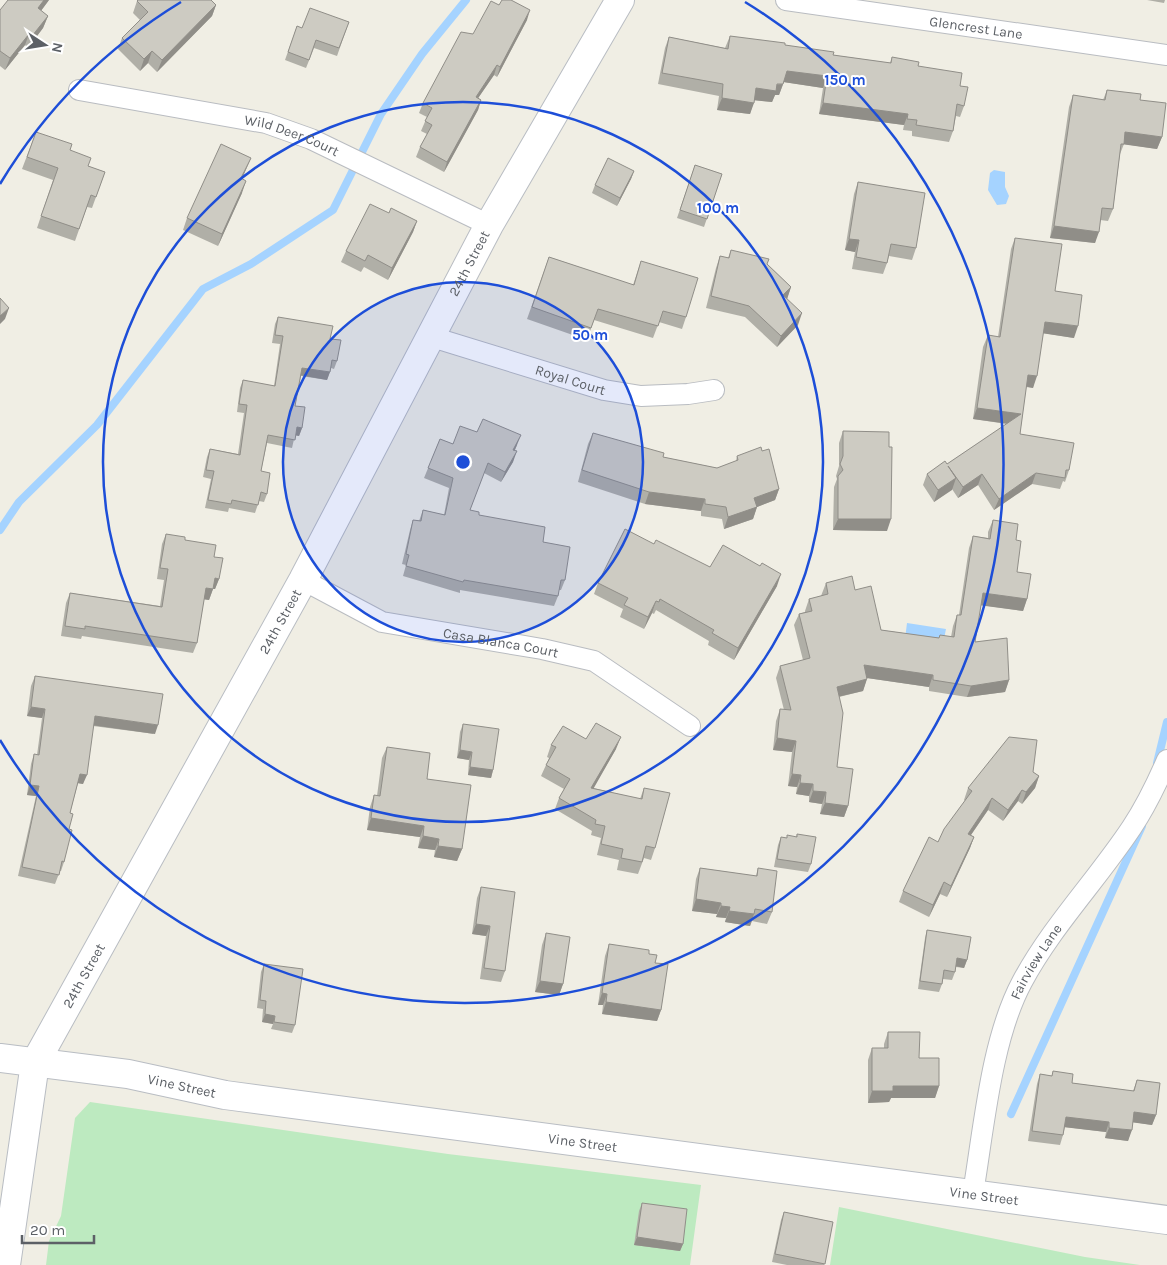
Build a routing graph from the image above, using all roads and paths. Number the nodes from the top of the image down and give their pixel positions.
1 (620, 0) edge
2 (786, 0) edge
3 (1167, 55) edge
4 (79, 90) dead end
5 (489, 225) junction
6 (432, 337) junction
7 (714, 390) dead end
8 (303, 580) junction
9 (690, 726) dead end
10 (1167, 760) edge
11 (0, 1058) edge
12 (35, 1063) junction
13 (972, 1193) junction
14 (1167, 1220) edge
15 (6, 1265) edge

1 - 5 main road, 24th Street
2 - 3 street, Glencrest Lane
4 - 5 street, Wild Deer Court
5 - 6 main road, 24th Street
6 - 7 street, Royal Court
6 - 8 main road, 24th Street
8 - 9 street, Casa Blanca Court
8 - 12 main road, 24th Street
10 - 13 street, Fairview Lane
11 - 12 main road, Vine Street
12 - 13 main road, Vine Street
12 - 15 main road, 24th Street
13 - 14 main road, Vine Street

